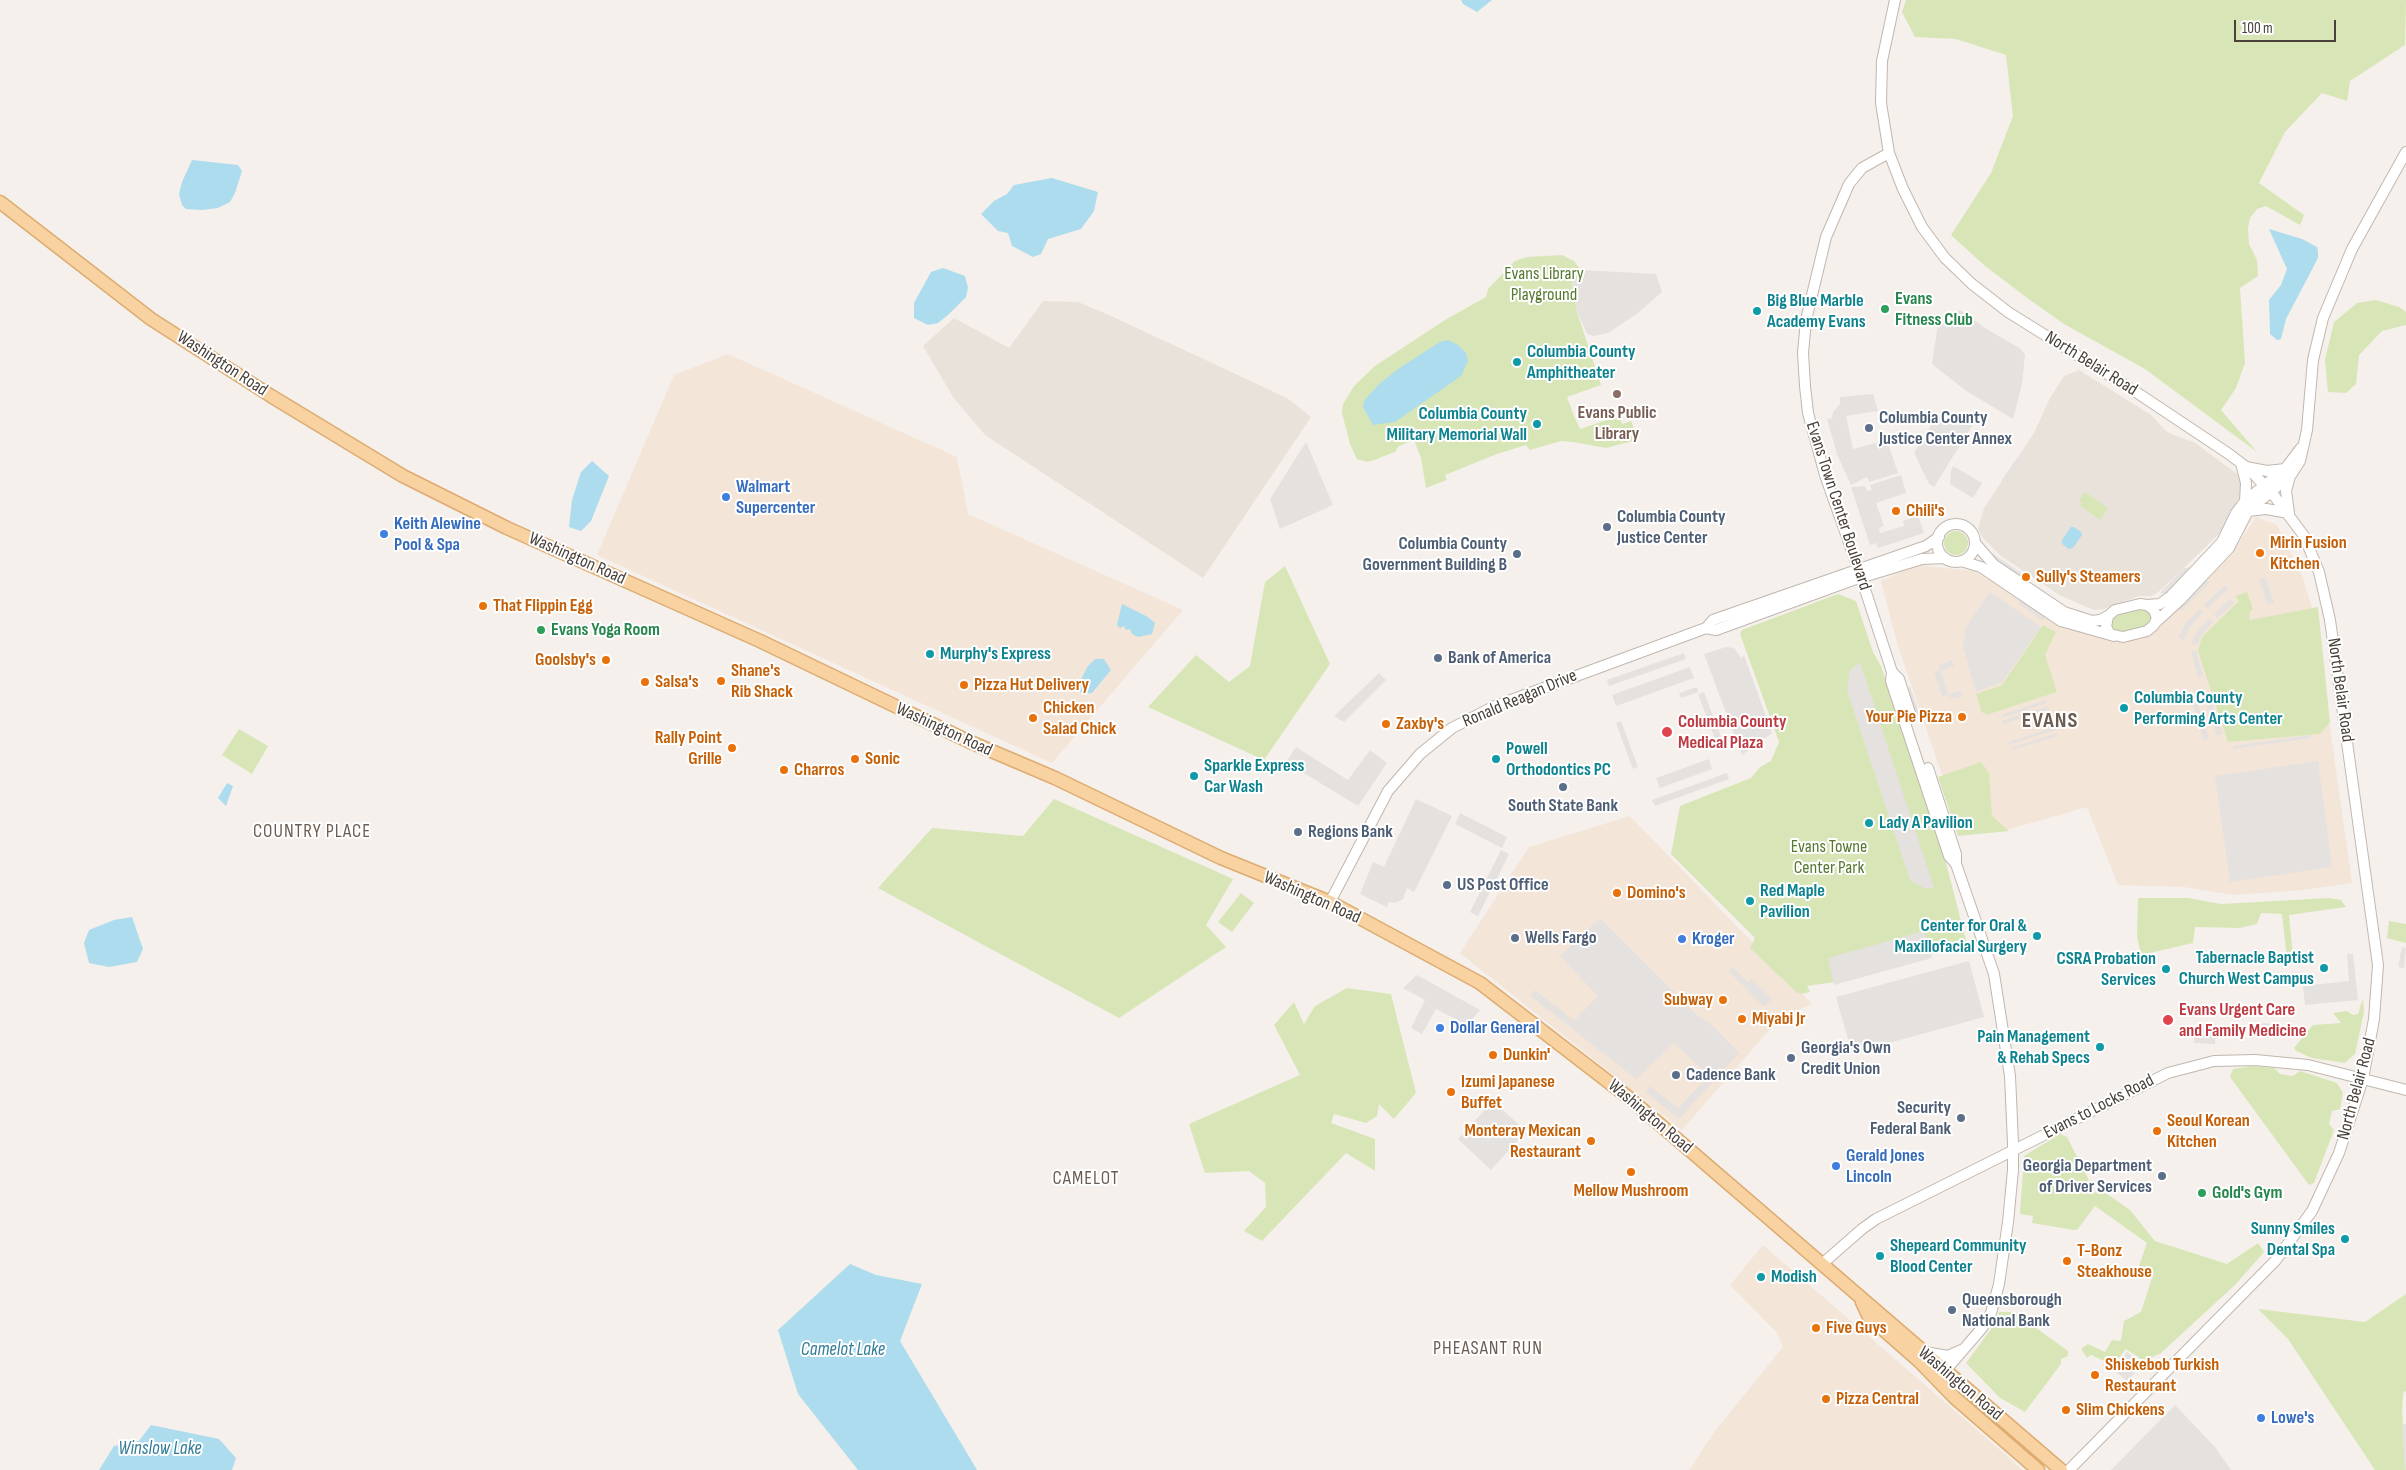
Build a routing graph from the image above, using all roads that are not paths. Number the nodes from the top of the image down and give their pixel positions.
1 (1896, 0) edge
2 (2406, 152) edge
3 (1888, 153) junction
4 (0, 202) edge
5 (2243, 465) junction
6 (2288, 472) junction
7 (2267, 489) junction
8 (2247, 506) junction
9 (2289, 513) junction
10 (1939, 537) junction
11 (1975, 543) junction
12 (1945, 558) junction
13 (2214, 558) junction
14 (1961, 561) junction
15 (1860, 573) junction
16 (2148, 605) junction
17 (2108, 616) junction
18 (2156, 622) junction
19 (2114, 636) junction
20 (1330, 902) junction
21 (2362, 1079) junction
22 (2406, 1090) edge
23 (2013, 1151) junction
24 (1822, 1264) junction
25 (1860, 1297) junction
26 (1966, 1347) junction
27 (1921, 1351) junction
28 (1945, 1371) junction
29 (2038, 1470) edge
30 (2061, 1470) edge
31 (2069, 1470) edge

1 - 3 street, North Belair Road
2 - 6 street
3 - 5 street, North Belair Road
3 - 15 street, Evans Town Center Boulevard
4 - 20 main road, Washington Road
5 - 6 street
5 - 7 street, North Belair Road
5 - 8 street
6 - 7 street, Ronald Reagan Drive
6 - 9 street
7 - 8 street, Ronald Reagan Drive
7 - 9 street, North Belair Road
8 - 9 street
8 - 13 street, Ronald Reagan Drive
9 - 21 street, North Belair Road
10 - 11 street, Ronald Reagan Drive
10 - 12 street
10 - 15 street, Ronald Reagan Drive
11 - 14 street
11 - 17 street, Ronald Reagan Drive
12 - 14 street, Ronald Reagan Drive
12 - 15 street, Ronald Reagan Drive
13 - 16 street, Ronald Reagan Drive
13 - 18 street, Ronald Reagan Drive
14 - 19 street, Ronald Reagan Drive
15 - 20 street, Ronald Reagan Drive
15 - 23 street, Evans Town Center Boulevard
16 - 17 street, Ronald Reagan Drive
16 - 18 street
17 - 19 street
18 - 19 street, Ronald Reagan Drive
20 - 24 main road, Washington Road
21 - 22 street, Evans to Locks Road
21 - 23 street, Evans to Locks Road
21 - 31 street, North Belair Road
23 - 24 street, Evans to Locks Road
23 - 26 street, Evans Town Center Boulevard
24 - 25 main road, Washington Road
25 - 27 main road, Washington Road
25 - 29 main road, Washington Road
26 - 27 street
26 - 28 street, Evans Town Center Boulevard
27 - 28 main road, Washington Road
28 - 30 main road, Washington Road

